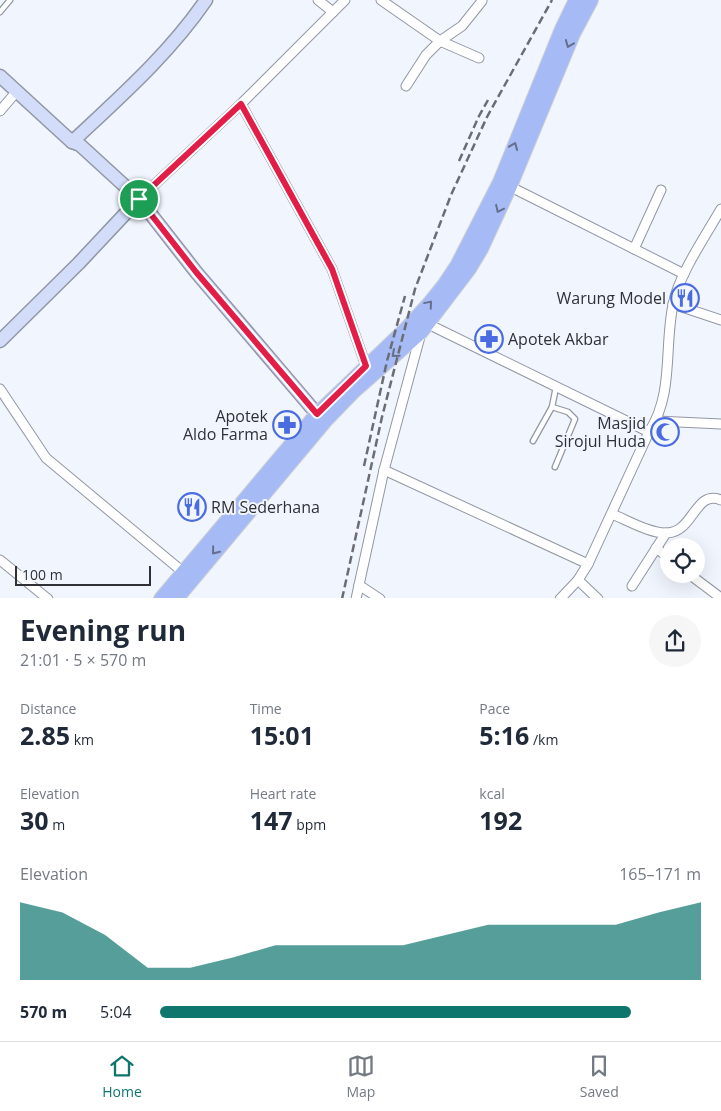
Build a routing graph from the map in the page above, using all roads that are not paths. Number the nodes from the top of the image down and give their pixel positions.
1 (10, 0) edge
2 (206, 0) edge
3 (318, 0) edge
4 (344, 0) edge
5 (381, 0) edge
6 (576, 0) edge
7 (591, 0) edge
8 (482, 1) edge
9 (0, 12) edge
10 (333, 12) junction
11 (440, 41) junction
12 (479, 58) dead end
13 (0, 76) edge
14 (406, 86) dead end
15 (17, 92) junction
16 (241, 104) junction
17 (0, 111) edge
18 (72, 142) junction
19 (505, 184) junction
20 (661, 190) dead end
21 (139, 199) junction
22 (721, 209) edge
23 (634, 249) junction
24 (684, 274) junction
25 (673, 304) junction
26 (721, 320) edge
27 (425, 328) junction
28 (3, 334) edge
29 (366, 366) junction
30 (556, 387) junction
31 (0, 388) edge
32 (552, 407) junction
33 (317, 414) junction
34 (657, 421) junction
35 (721, 424) edge
36 (649, 432) junction
37 (533, 441) dead end
38 (555, 468) dead end
39 (384, 470) junction
40 (721, 500) edge
41 (612, 514) junction
42 (666, 533) junction
43 (656, 548) junction
44 (660, 551) edge
45 (0, 560) edge
46 (588, 564) junction
47 (183, 572) junction
48 (578, 580) junction
49 (701, 583) edge
50 (359, 585) junction
51 (632, 586) dead end
52 (181, 597) edge
53 (48, 598) edge
54 (161, 598) edge
55 (356, 598) edge
56 (380, 598) edge
57 (560, 598) edge
58 (598, 598) edge
59 (721, 598) edge

1 - 9 lane
2 - 18 street
3 - 10 street
4 - 10 street
5 - 11 street
19 -> 6 main road
7 -> 19 main road
8 - 11 street
10 - 16 street
11 - 12 street
11 - 14 street
13 - 15 street
15 - 17 street
15 - 18 street
16 - 21 street
16 - 29 street
18 - 21 street
19 - 23 street
19 -> 27 main road
29 -> 19 main road
20 - 23 street
21 - 28 street
21 - 33 street
22 - 24 street
23 - 24 street
24 - 25 street
25 - 26 street
25 - 34 street
27 - 30 street
27 - 39 street
27 -> 52 main road
29 - 33 main road
30 - 32 lane
30 - 36 street
31 - 47 street
32 - 37 lane
32 - 38 lane
33 - 47 main road
34 - 35 street
34 - 36 street
36 - 41 street
39 - 46 street
39 - 50 street
40 - 42 street
41 - 42 street
41 - 46 street
42 - 43 street
43 - 44 street
43 - 51 street
45 - 53 street
46 - 48 street
47 - 54 main road
48 - 57 street
48 - 58 street
49 - 59 street
50 - 55 street
50 - 56 street

